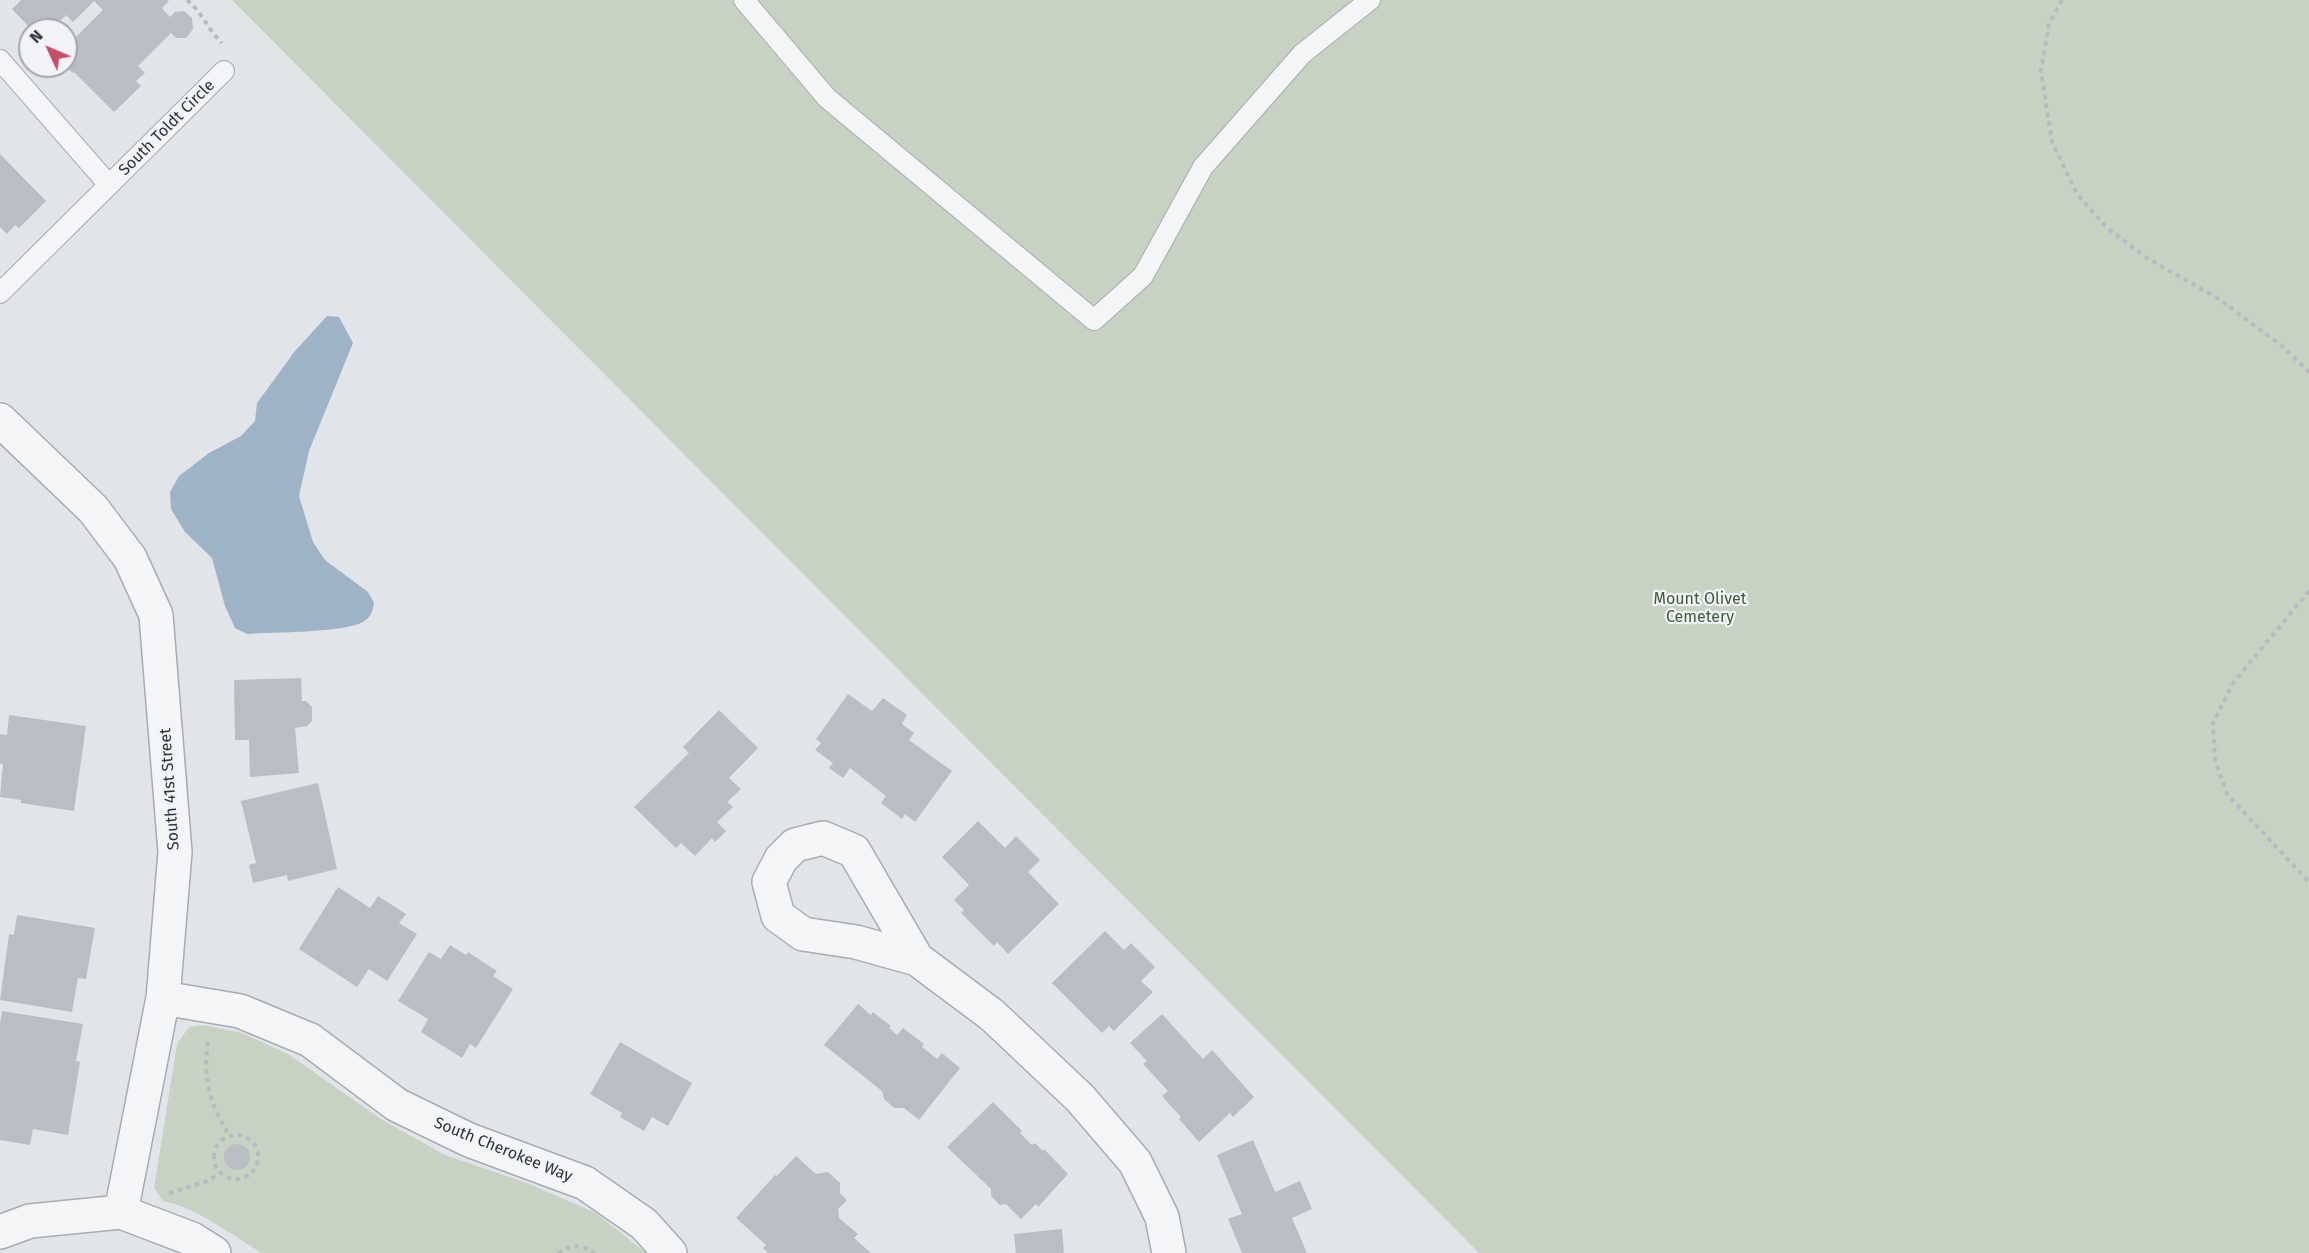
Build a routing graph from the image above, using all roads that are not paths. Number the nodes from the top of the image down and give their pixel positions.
1 (1371, 0) edge
2 (748, 2) edge
3 (0, 60) edge
4 (224, 71) road end
5 (109, 185) junction
6 (0, 293) edge
7 (0, 420) edge
8 (916, 959) junction
9 (163, 998) junction
10 (121, 1212) junction
11 (0, 1232) edge
12 (214, 1253) edge
13 (669, 1253) edge
14 (1169, 1253) edge

1 - 2 lane
3 - 5 lane, South Toldt Circle
4 - 5 lane, South Toldt Circle
5 - 6 lane, South Toldt Circle
7 - 9 street, South 41st Street
8 - 8 street
8 - 14 street
9 - 10 street, South 41st Street
9 - 13 street, South Cherokee Way
10 - 11 street
10 - 12 street

